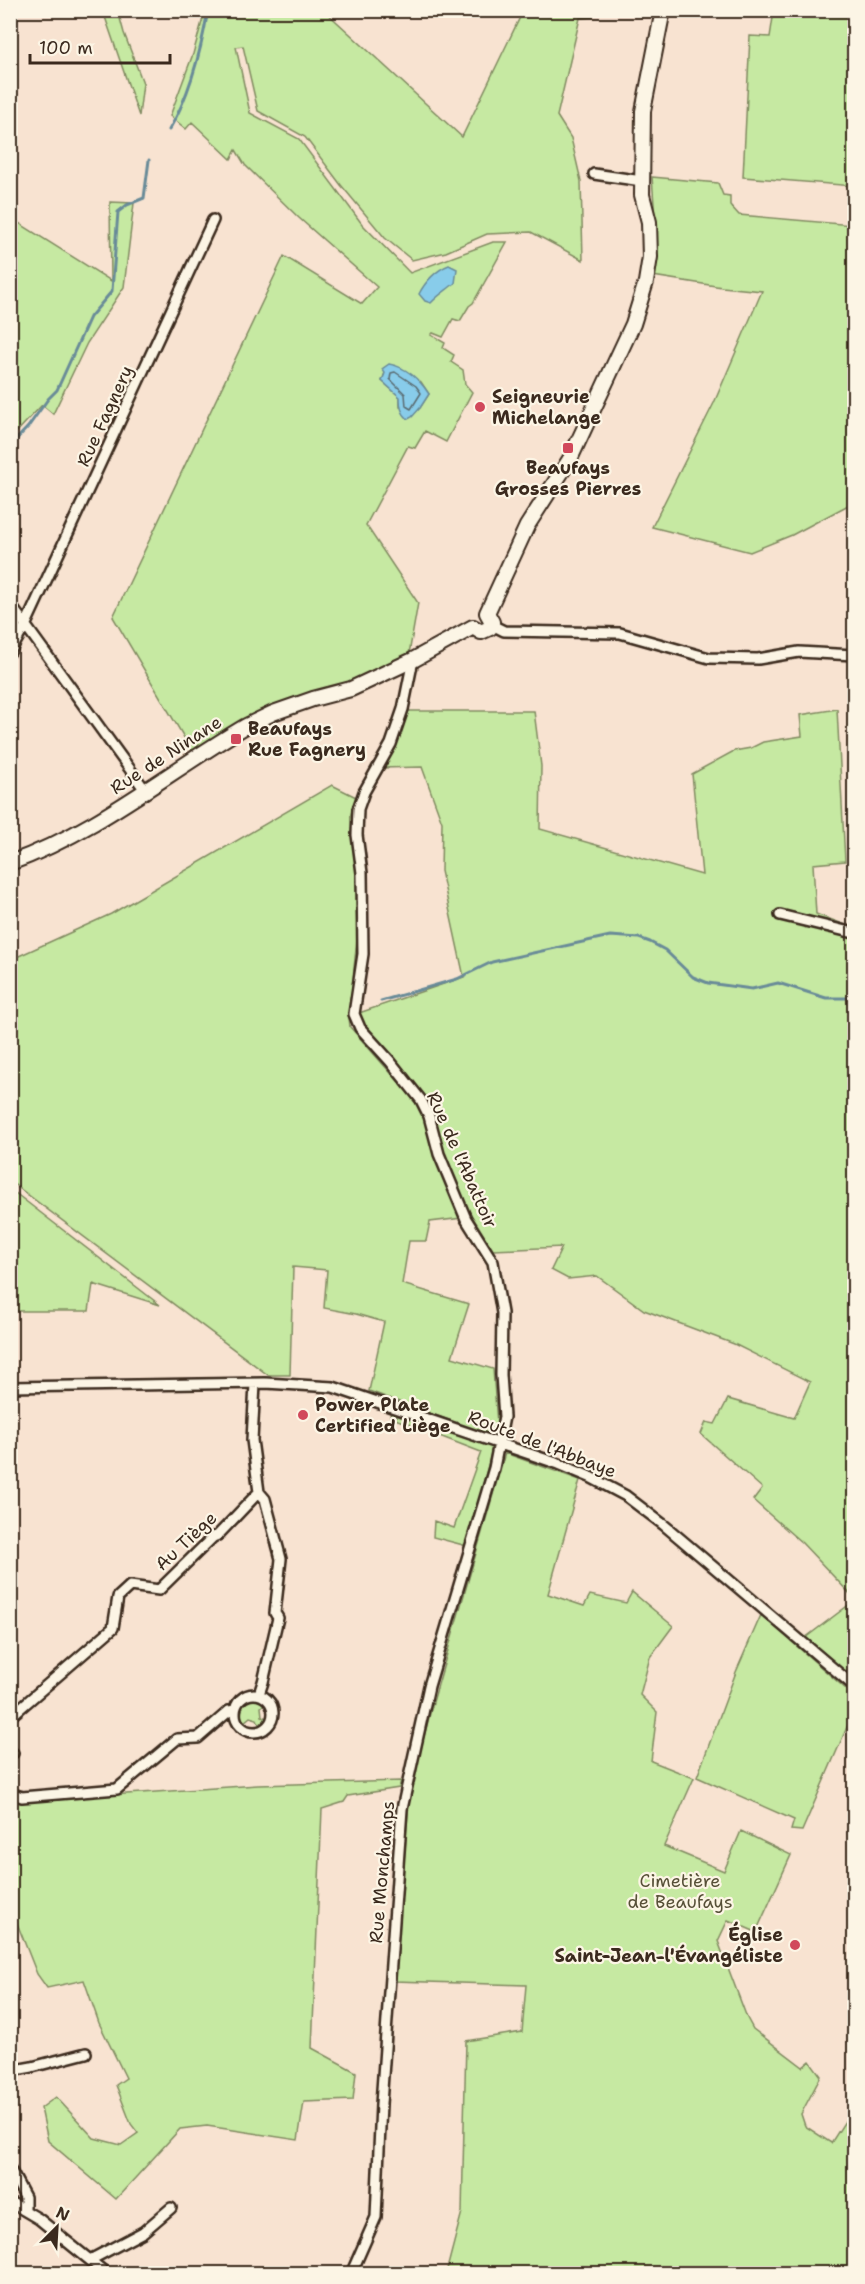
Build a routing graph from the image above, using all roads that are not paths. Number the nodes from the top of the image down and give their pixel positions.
1 (663, 10) edge
2 (594, 174) dead end
3 (642, 181) junction
4 (213, 220) dead end
5 (10, 604) edge
6 (489, 619) junction
7 (26, 624) junction
8 (10, 652) edge
9 (855, 655) edge
10 (413, 660) junction
11 (145, 790) junction
12 (10, 863) edge
13 (780, 915) dead end
14 (855, 933) edge
15 (255, 1384) junction
16 (10, 1387) edge
17 (500, 1444) junction
18 (259, 1492) junction
19 (855, 1686) edge
20 (259, 1694) junction
21 (235, 1710) junction
22 (10, 1717) edge
23 (10, 1793) edge
24 (86, 2053) dead end
25 (10, 2071) edge
26 (10, 2169) edge
27 (10, 2202) edge
28 (171, 2208) dead end
29 (25, 2210) junction
30 (90, 2260) junction
31 (107, 2274) edge
32 (351, 2274) edge

1 - 3 street
2 - 3 street
3 - 6 street
4 - 7 street, Rue Fagnery
5 - 7 street
6 - 9 street
6 - 10 street, Rue de Ninane
7 - 8 street, Rue Fagnery
7 - 11 street
10 - 11 street, Rue de Ninane
10 - 17 street, Rue de l'Abattoir
11 - 12 street, Rue de Ninane
13 - 14 street
15 - 16 street, Route de l'Abbaye
15 - 17 street, Route de l'Abbaye
15 - 18 street
17 - 19 street, Route de l'Abbaye
17 - 32 street, Rue Monchamps
18 - 20 street
18 - 22 street, Au Tiège
20 - 21 street
20 - 21 street
21 - 23 street
24 - 25 street
26 - 29 street
27 - 29 street
28 - 30 street
29 - 30 street
30 - 31 street

